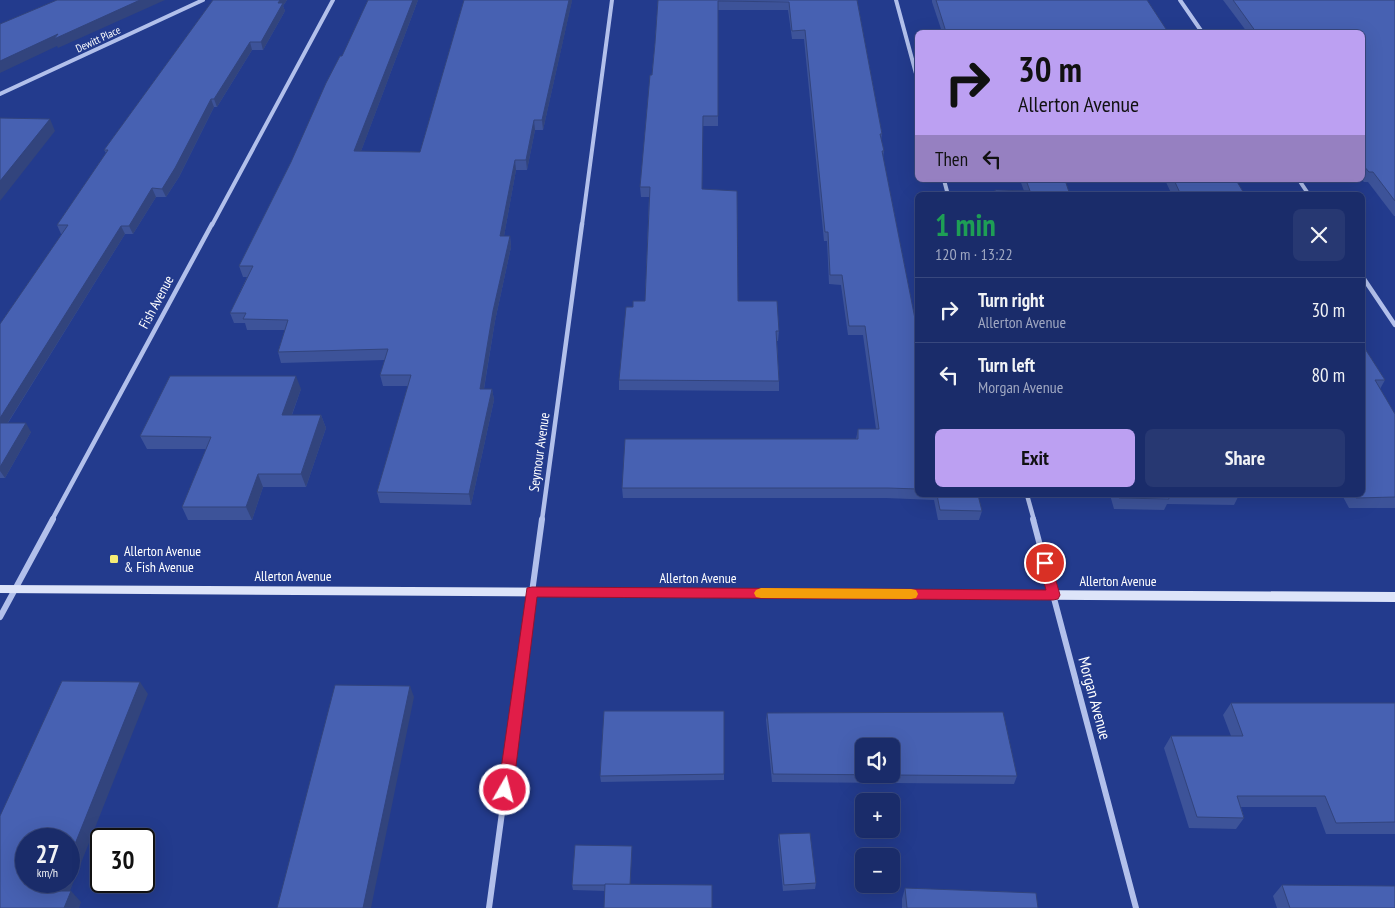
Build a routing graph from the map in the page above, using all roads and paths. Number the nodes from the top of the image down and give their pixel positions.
1 (203, 0) edge
2 (334, 0) edge
3 (612, 0) edge
4 (896, 0) edge
5 (1180, 0) edge
6 (1201, 30) edge
7 (915, 70) edge
8 (0, 94) edge
9 (1365, 280) edge
10 (1395, 325) edge
11 (1028, 497) edge
12 (0, 589) edge
13 (15, 589) junction
14 (532, 592) junction
15 (1053, 595) junction
16 (1395, 597) edge
17 (0, 617) edge
18 (489, 908) edge
19 (1136, 908) edge

1 - 8 street, Dewitt Place
2 - 13 street, Fish Avenue
3 - 14 street, Seymour Avenue
4 - 7 street
5 - 6 street
9 - 10 street
11 - 15 street, Morgan Avenue
12 - 13 main road, Allerton Avenue
13 - 14 main road, Allerton Avenue
13 - 17 street, Fish Avenue
14 - 15 main road, Allerton Avenue
14 - 18 street, Seymour Avenue
15 - 16 main road, Allerton Avenue
15 - 19 street, Morgan Avenue

